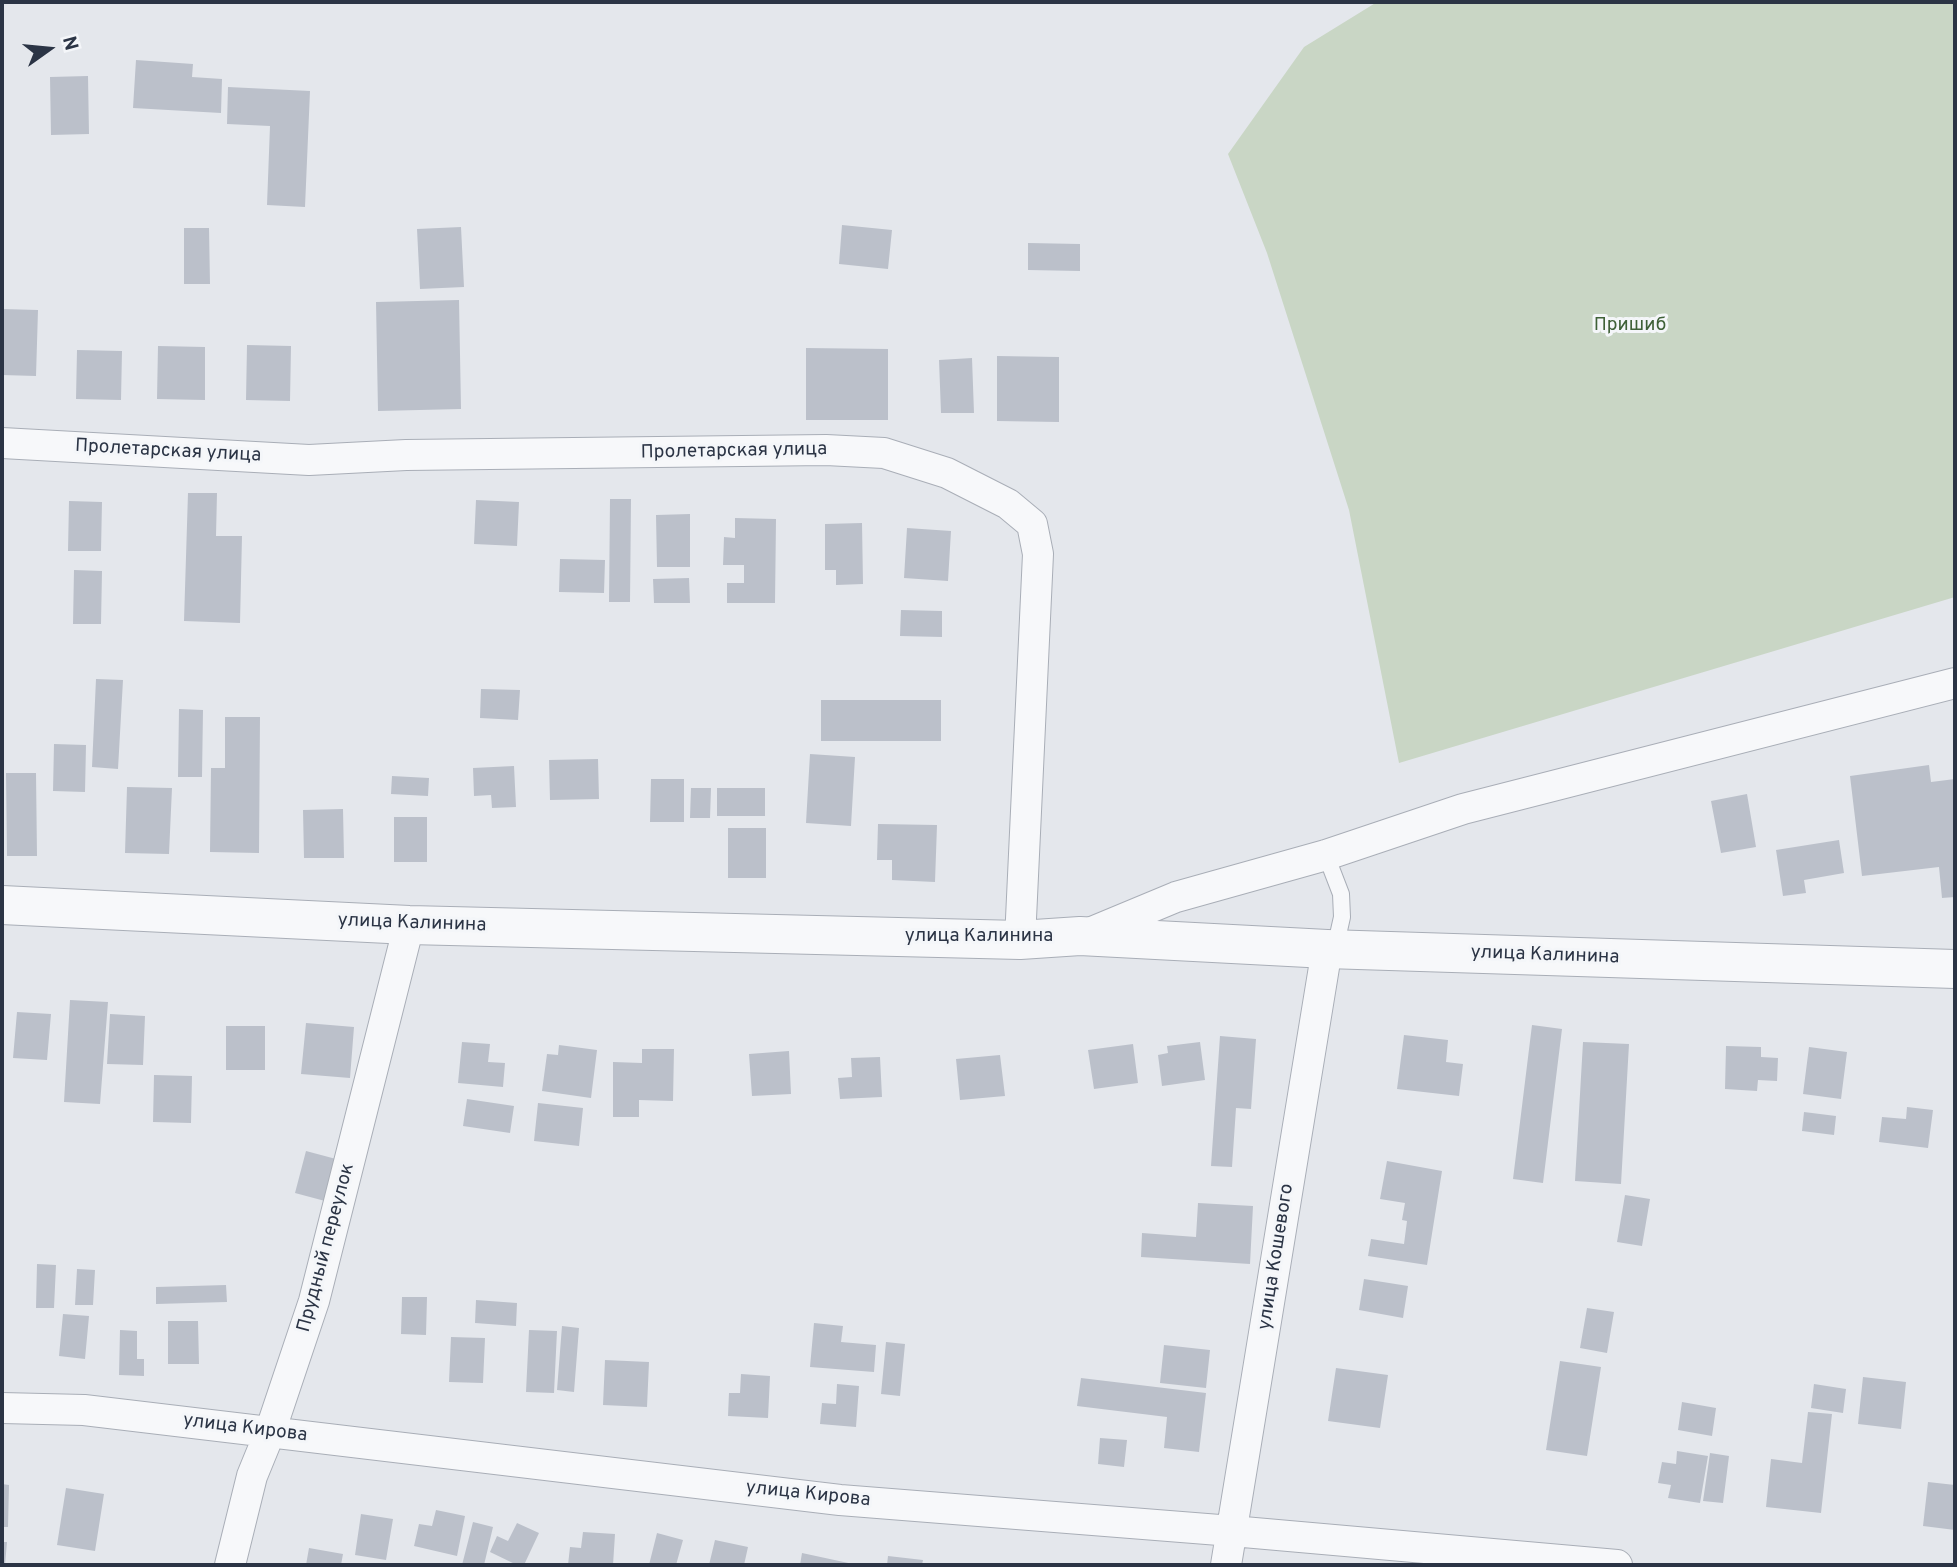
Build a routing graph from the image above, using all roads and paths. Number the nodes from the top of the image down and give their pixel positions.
1 (2, 443) edge
2 (1955, 683) edge
3 (1326, 855) junction
4 (2, 905) edge
5 (409, 925) junction
6 (1080, 936) junction
7 (1020, 940) junction
8 (1327, 949) junction
9 (1955, 969) edge
10 (2, 1408) edge
11 (270, 1432) junction
12 (1232, 1531) junction
13 (230, 1565) edge
14 (1226, 1565) edge
15 (1617, 1565) edge

1 - 7 street, Пролетарская улица
2 - 3 street
3 - 6 street
3 - 8 lane
4 - 5 street, улица Калинина
5 - 7 street, улица Калинина
5 - 11 street, Прудный переулок
6 - 7 street, улица Калинина
6 - 8 street, улица Калинина
8 - 9 street, улица Калинина
8 - 12 street, улица Кошевого
10 - 11 street, улица Кирова
11 - 12 street, улица Кирова
11 - 13 street, Прудный переулок
12 - 14 street, улица Кошевого
12 - 15 street, улица Кирова

